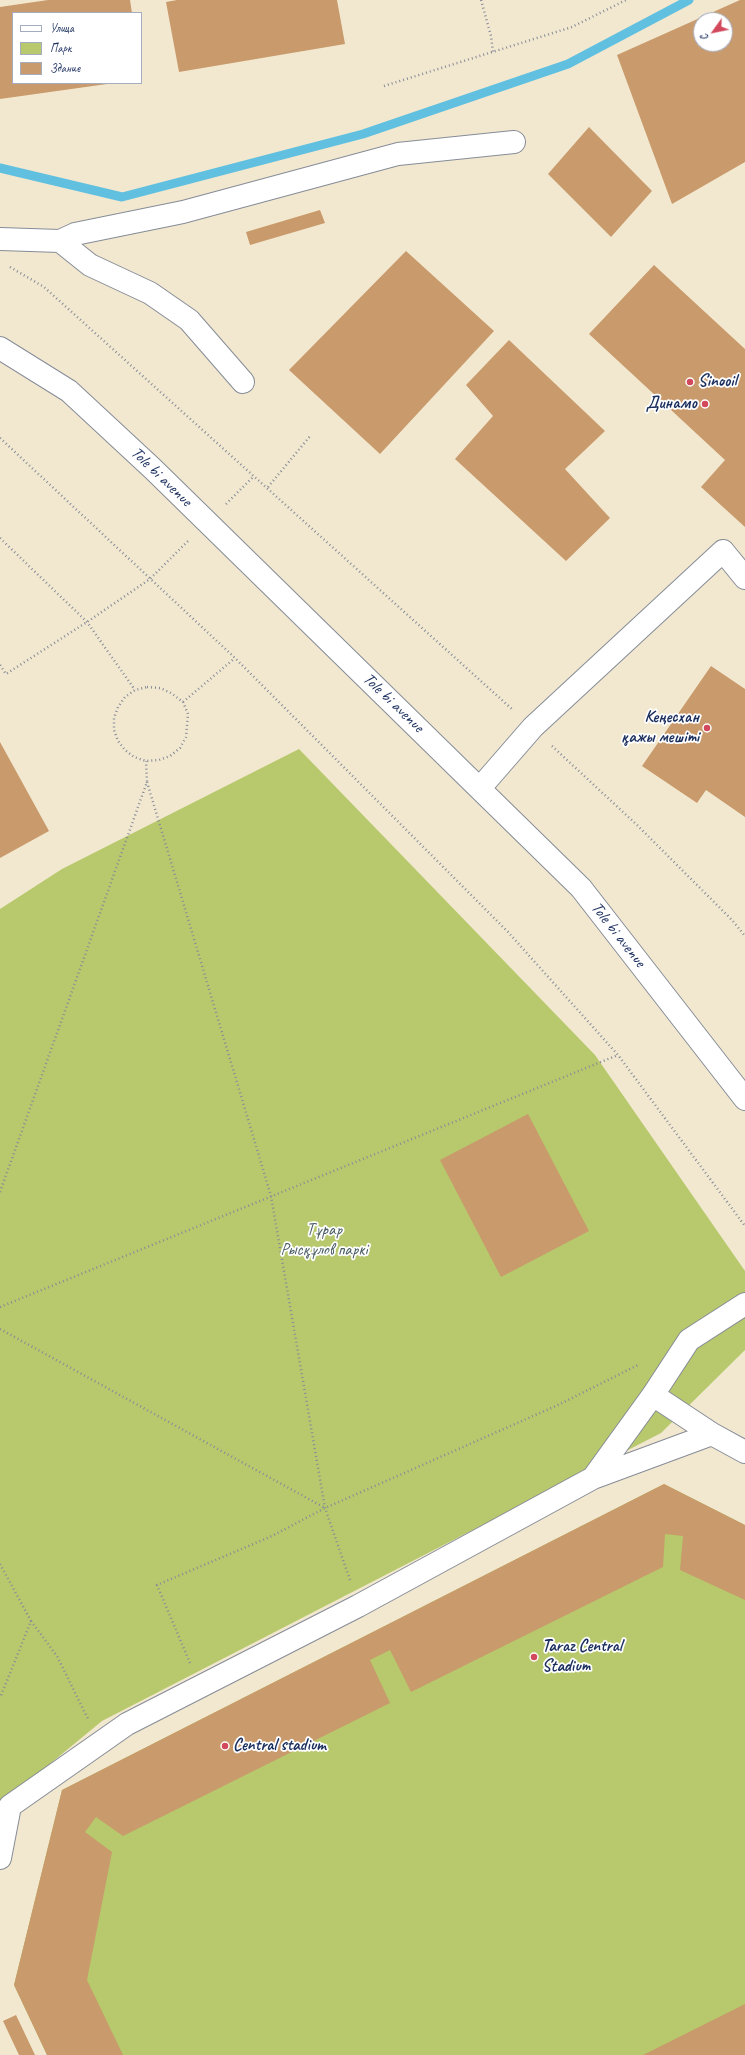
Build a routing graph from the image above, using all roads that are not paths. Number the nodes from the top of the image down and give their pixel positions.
1 (514, 142) dead end
2 (0, 239) edge
3 (60, 241) junction
4 (0, 348) edge
5 (243, 382) dead end
6 (745, 578) edge
7 (480, 788) junction
8 (745, 1099) edge
9 (745, 1304) edge
10 (653, 1394) junction
11 (712, 1434) junction
12 (745, 1452) edge
13 (593, 1478) junction
14 (0, 1858) edge

1 - 3 street
2 - 3 street
3 - 5 street
4 - 7 street, Tole bi avenue
6 - 7 street
7 - 8 street, Tole bi avenue
9 - 10 street
10 - 11 street
10 - 13 street
11 - 12 street
11 - 13 street
13 - 14 street

